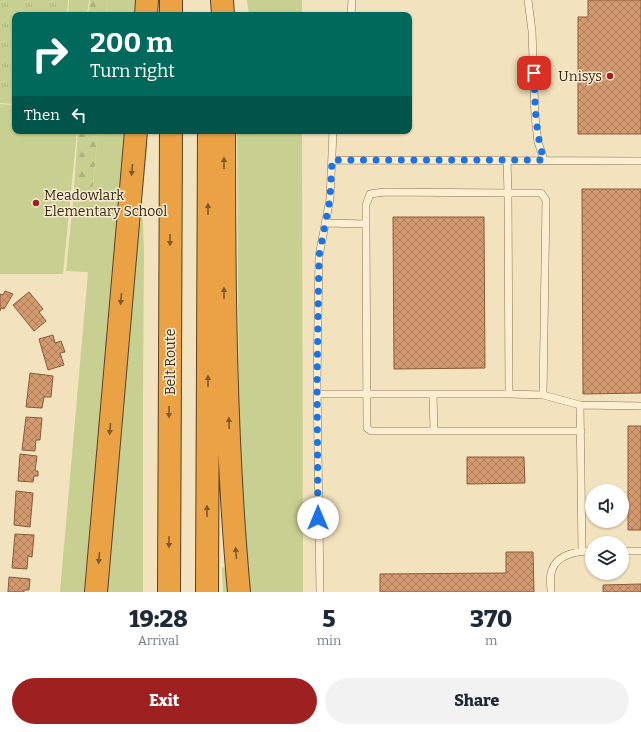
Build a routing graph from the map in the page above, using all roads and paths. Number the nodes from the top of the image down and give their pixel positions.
1 (147, 0) edge
2 (171, 0) edge
3 (209, 0) edge
4 (222, 0) edge
5 (352, 0) edge
6 (528, 0) edge
7 (146, 12) edge
8 (171, 12) edge
9 (209, 12) edge
10 (223, 12) edge
11 (351, 12) edge
12 (136, 134) edge
13 (171, 134) edge
14 (209, 134) edge
15 (224, 134) edge
16 (333, 134) edge
17 (332, 160) junction
18 (507, 160) junction
19 (544, 160) junction
20 (641, 161) edge
21 (508, 193) junction
22 (325, 223) junction
23 (366, 224) junction
24 (317, 394) junction
25 (367, 394) junction
26 (509, 394) junction
27 (433, 395) junction
28 (543, 395) junction
29 (580, 405) junction
30 (641, 406) edge
31 (434, 431) junction
32 (581, 431) junction
33 (582, 551) joint
34 (629, 551) edge
35 (641, 551) edge
36 (96, 592) edge
37 (169, 592) edge
38 (207, 592) edge
39 (239, 592) edge
40 (320, 592) edge
41 (550, 592) edge

1 - 7 highway
2 - 8 highway
3 - 9 highway
4 - 10 highway
5 - 11 lane
6 - 19 lane
12 -> 36 highway
13 -> 37 highway, Belt Route
38 -> 14 highway
39 -> 15 highway
16 - 17 lane
17 - 18 lane
17 - 22 lane
18 - 19 lane
18 - 21 lane
19 - 20 lane
21 - 23 lane
21 - 26 lane
21 - 28 lane
22 - 23 lane
22 - 24 lane
23 - 25 lane
24 - 25 lane
24 - 40 lane
25 - 27 lane
25 - 31 lane
26 - 27 lane
26 - 28 lane
27 - 31 lane
28 - 29 lane
29 - 30 lane
29 - 32 lane
31 - 32 lane
32 - 33 lane
33 - 41 lane
34 - 35 lane

